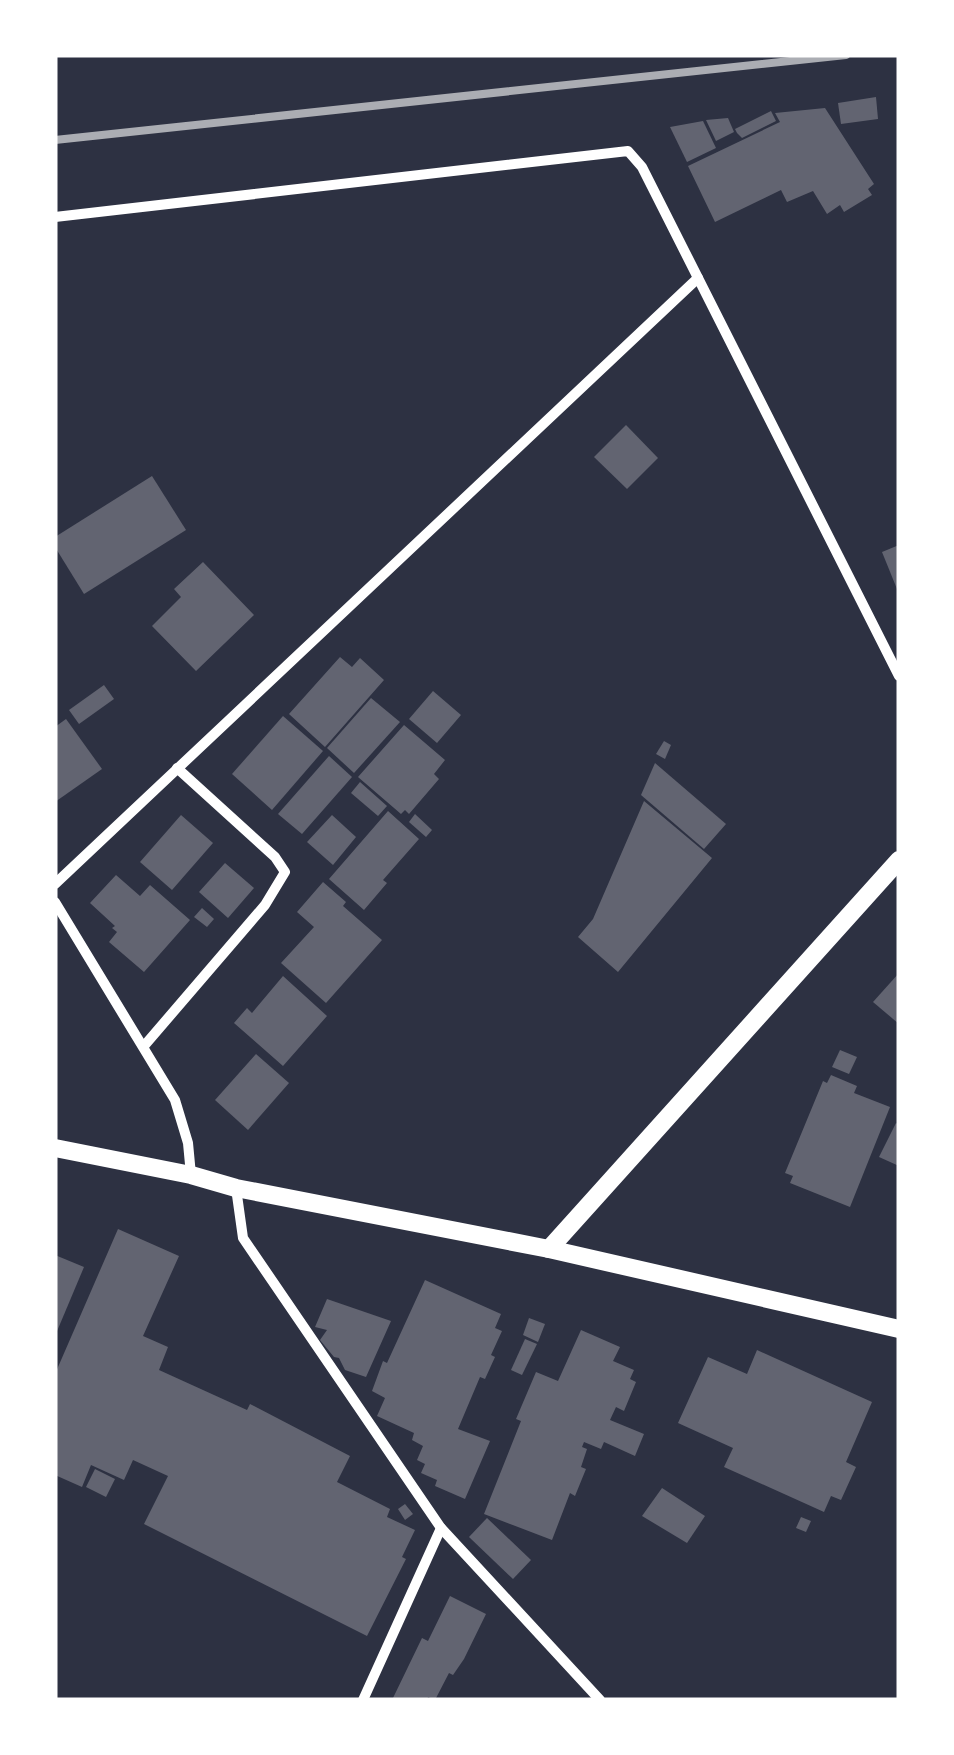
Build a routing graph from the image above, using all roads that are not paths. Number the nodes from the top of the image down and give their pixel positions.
1 (55, 217) edge
2 (698, 278) junction
3 (899, 676) edge
4 (177, 768) junction
5 (899, 860) edge
6 (55, 884) edge
7 (55, 902) edge
8 (144, 1046) junction
9 (55, 1148) edge
10 (191, 1176) junction
11 (236, 1188) junction
12 (548, 1249) junction
13 (899, 1328) edge
14 (441, 1528) junction
15 (363, 1700) edge
16 (600, 1700) edge

1 - 2 street
2 - 3 street
2 - 4 street
4 - 6 street
4 - 8 street
5 - 12 street
7 - 8 street
8 - 10 street
9 - 10 street
10 - 11 street
11 - 12 street
11 - 14 street
12 - 13 street
14 - 15 street
14 - 16 street

